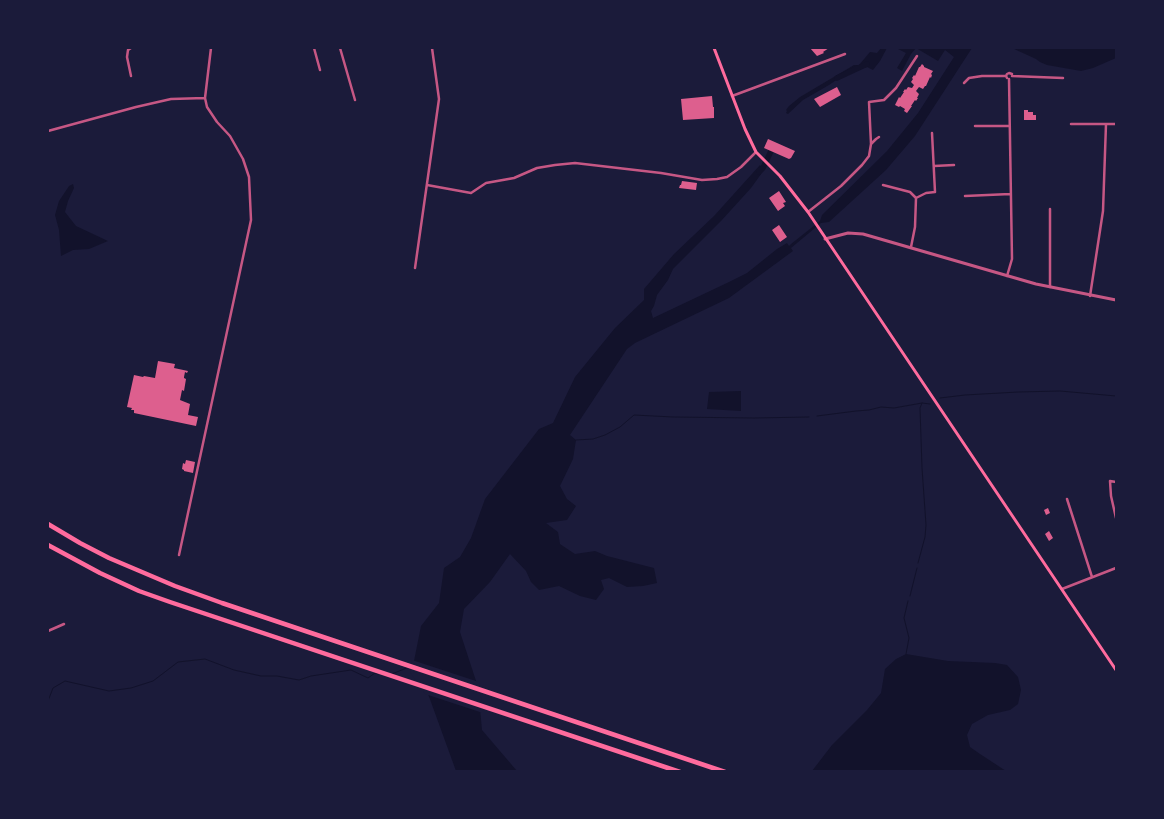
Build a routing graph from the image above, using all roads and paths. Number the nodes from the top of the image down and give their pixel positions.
1 (131, 48) edge
2 (211, 48) edge
3 (314, 48) edge
4 (340, 48) edge
5 (432, 48) edge
6 (714, 48) edge
7 (845, 54) dead end
8 (917, 56) dead end
9 (320, 70) dead end
10 (131, 76) dead end
11 (1012, 76) junction
12 (1007, 78) junction
13 (1063, 78) dead end
14 (964, 83) dead end
15 (732, 96) junction
16 (205, 98) junction
17 (355, 100) dead end
18 (1071, 124) dead end
19 (1106, 124) junction
20 (1116, 124) edge
21 (975, 126) dead end
22 (1009, 126) junction
23 (48, 131) edge
24 (932, 133) dead end
25 (879, 137) dead end
26 (871, 144) junction
27 (756, 152) junction
28 (954, 165) dead end
29 (934, 166) junction
30 (427, 185) junction
31 (883, 185) dead end
32 (1010, 194) junction
33 (965, 196) dead end
34 (916, 198) junction
35 (1050, 208) dead end
36 (809, 214) junction
37 (825, 239) junction
38 (911, 247) junction
39 (415, 268) dead end
40 (1007, 276) junction
41 (1050, 288) junction
42 (1090, 296) junction
43 (1116, 300) edge
44 (1116, 482) edge
45 (1067, 499) dead end
46 (1116, 518) edge
47 (48, 524) edge
48 (48, 544) edge
49 (179, 554) dead end
50 (1116, 568) edge
51 (1092, 577) junction
52 (1062, 589) junction
53 (64, 624) dead end
54 (48, 631) edge
55 (1116, 670) edge
56 (680, 772) edge
57 (725, 772) edge

1 - 10 street
2 - 16 street
3 - 9 street
4 - 17 street
5 - 30 street
6 - 15 main road
7 - 15 street
8 - 26 street
11 - 12 street
11 - 12 street
11 - 13 street
12 - 14 street
12 - 22 street
15 - 27 main road
16 - 23 street
16 - 49 street
18 - 19 street
19 - 20 street
19 - 42 street
21 - 22 street
22 - 32 street
24 - 29 street
25 - 26 street
26 - 36 street
27 - 30 street
27 - 36 main road
28 - 29 street
29 - 34 street
30 - 39 street
31 - 34 street
32 - 33 street
32 - 40 street
34 - 38 street
35 - 41 street
36 - 37 main road
37 - 38 street
37 - 52 main road
38 - 40 street
40 - 41 street
41 - 42 street
42 - 43 street
44 - 46 street
45 - 51 street
47 - 57 highway
48 - 56 highway
50 - 51 street
51 - 52 street
52 - 55 main road
53 - 54 street

